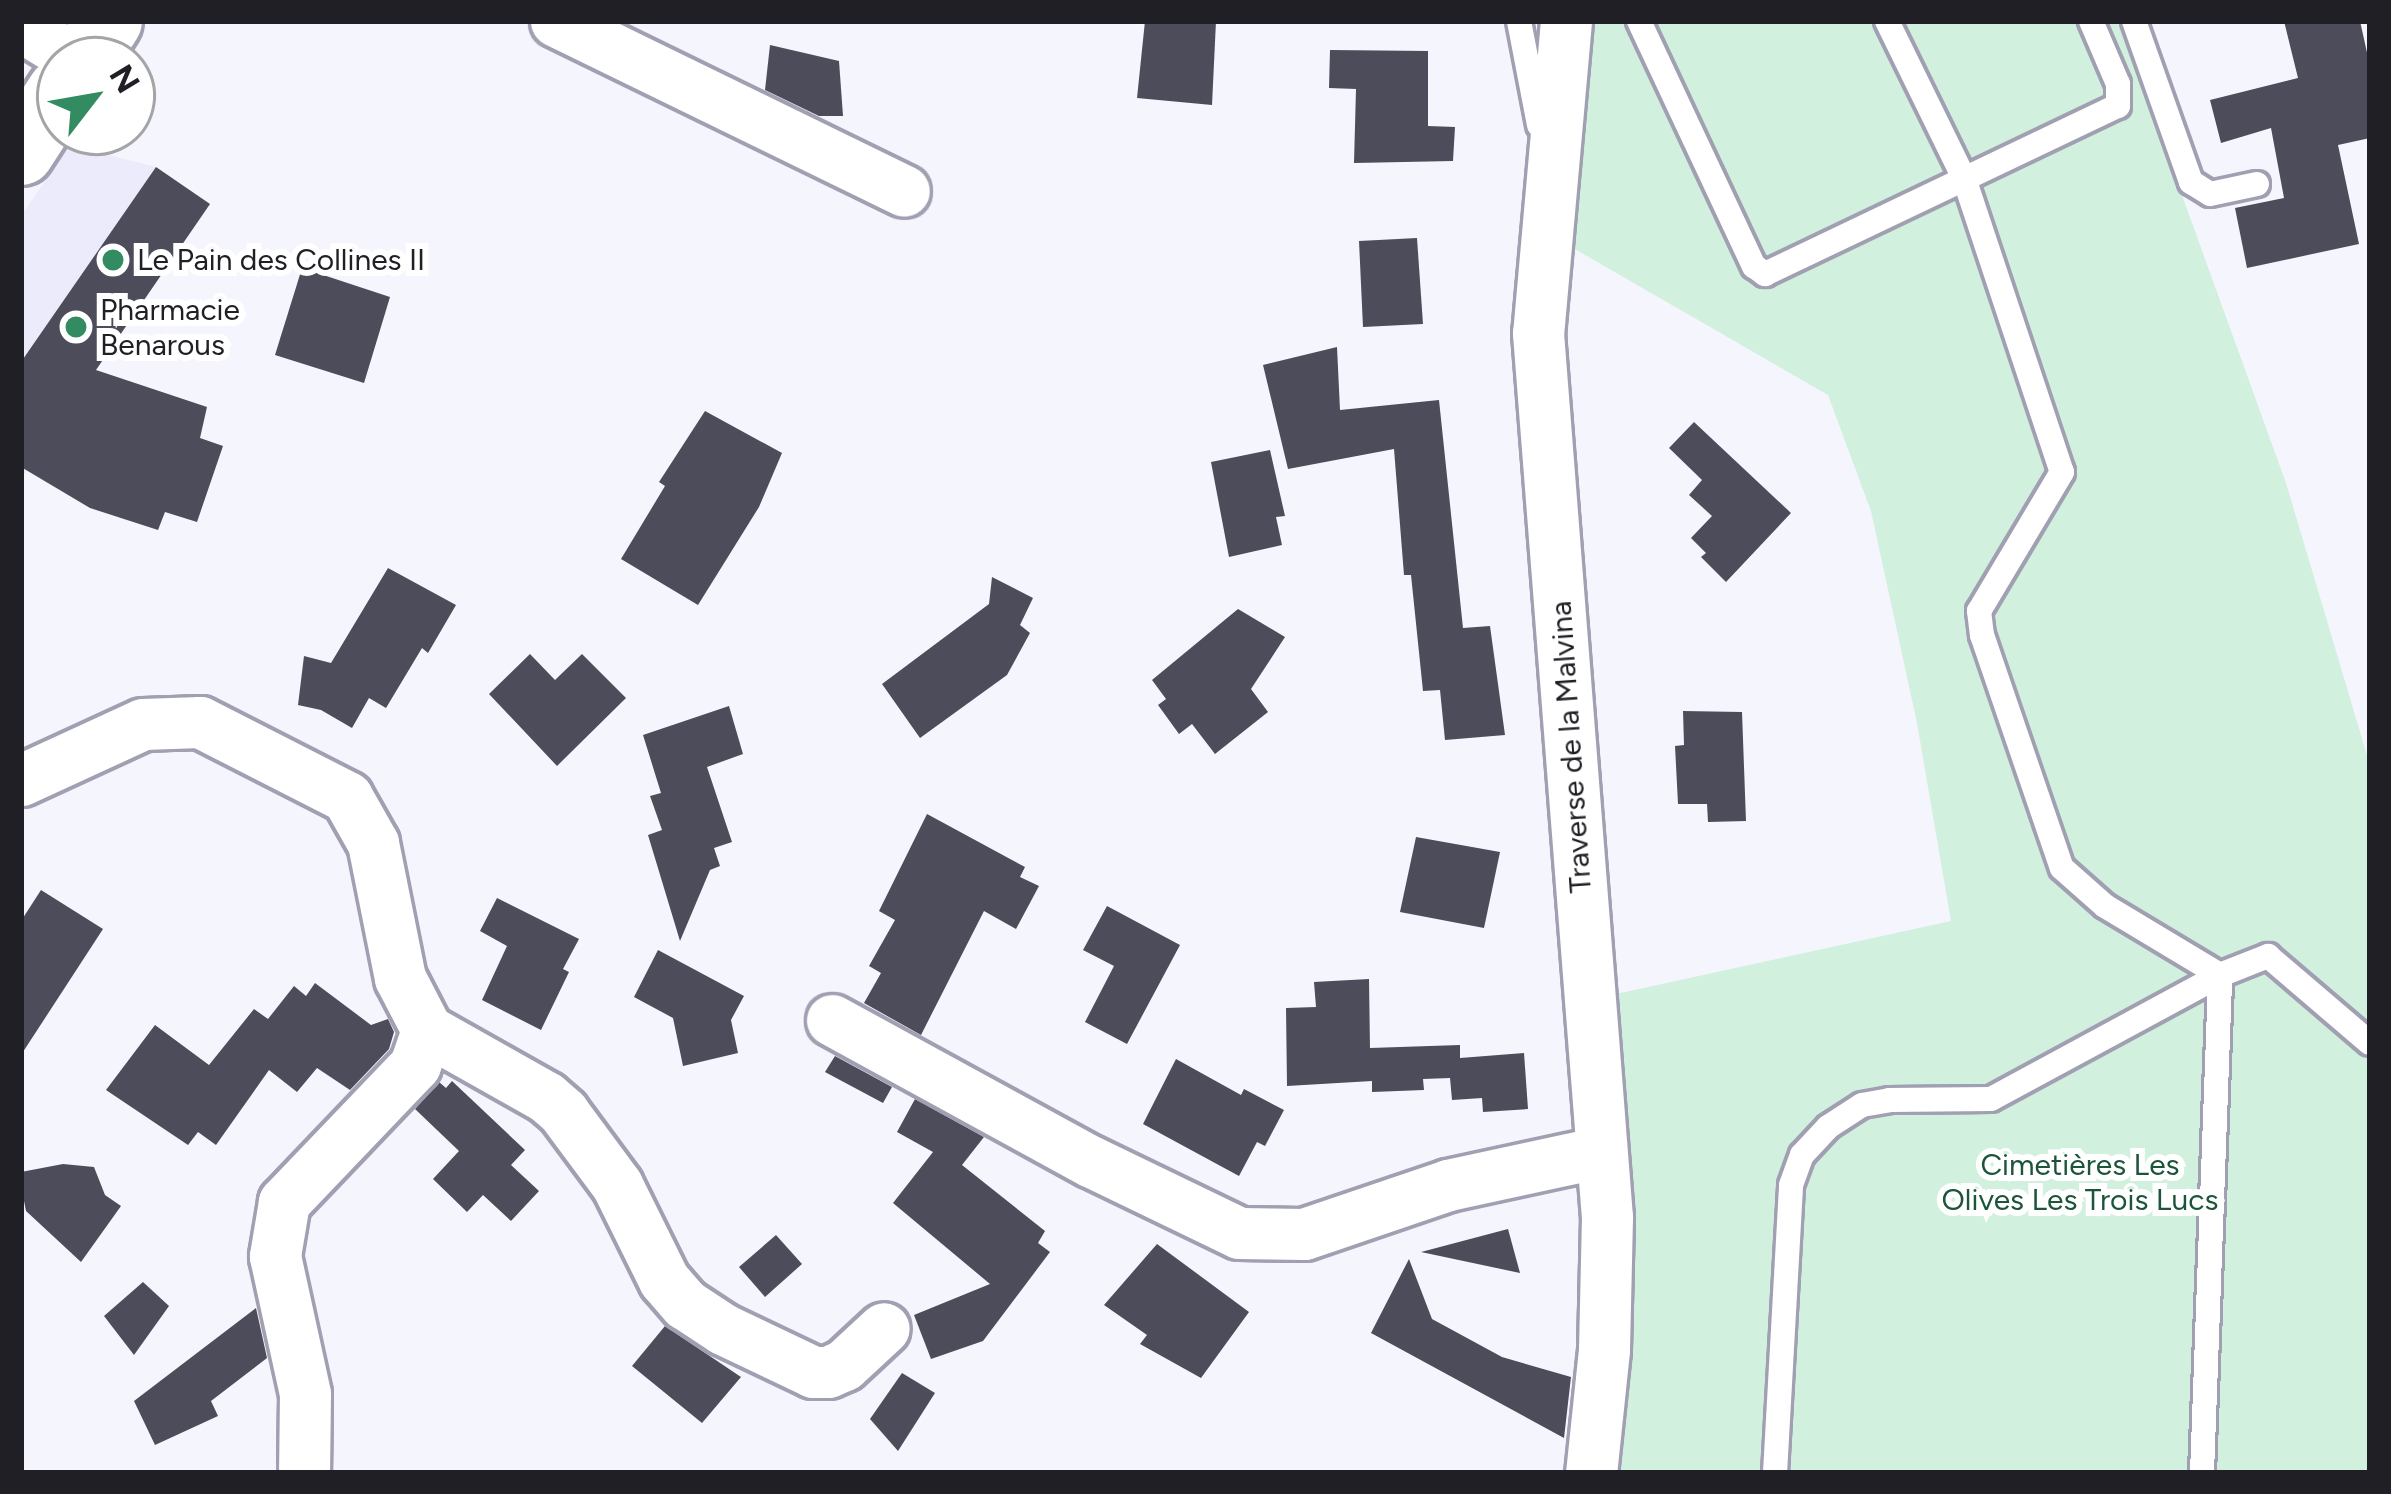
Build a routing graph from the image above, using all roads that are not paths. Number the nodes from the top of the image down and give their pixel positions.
1 (556, 21) edge
2 (1519, 21) edge
3 (1566, 21) edge
4 (1639, 21) edge
5 (1887, 21) edge
6 (2091, 21) edge
7 (2134, 21) edge
8 (1964, 178) junction
9 (2257, 184) dead end
10 (904, 191) dead end
11 (1550, 194) junction
12 (21, 780) edge
13 (2220, 975) junction
14 (832, 1020) dead end
15 (428, 1030) junction
16 (2370, 1043) edge
17 (1600, 1152) junction
18 (884, 1328) dead end
19 (304, 1473) edge
20 (1591, 1473) edge
21 (1775, 1473) edge
22 (2202, 1473) edge

1 - 10 street
2 - 11 lane
3 - 11 street, Traverse de la Malvina
4 - 8 lane
5 - 8 lane
6 - 8 lane
7 - 9 lane
8 - 13 lane
11 - 17 street, Traverse de la Malvina
12 - 15 street
13 - 16 lane
13 - 21 lane
13 - 22 lane
14 - 17 street
15 - 18 street
15 - 19 street
17 - 20 street, Traverse de la Malvina

